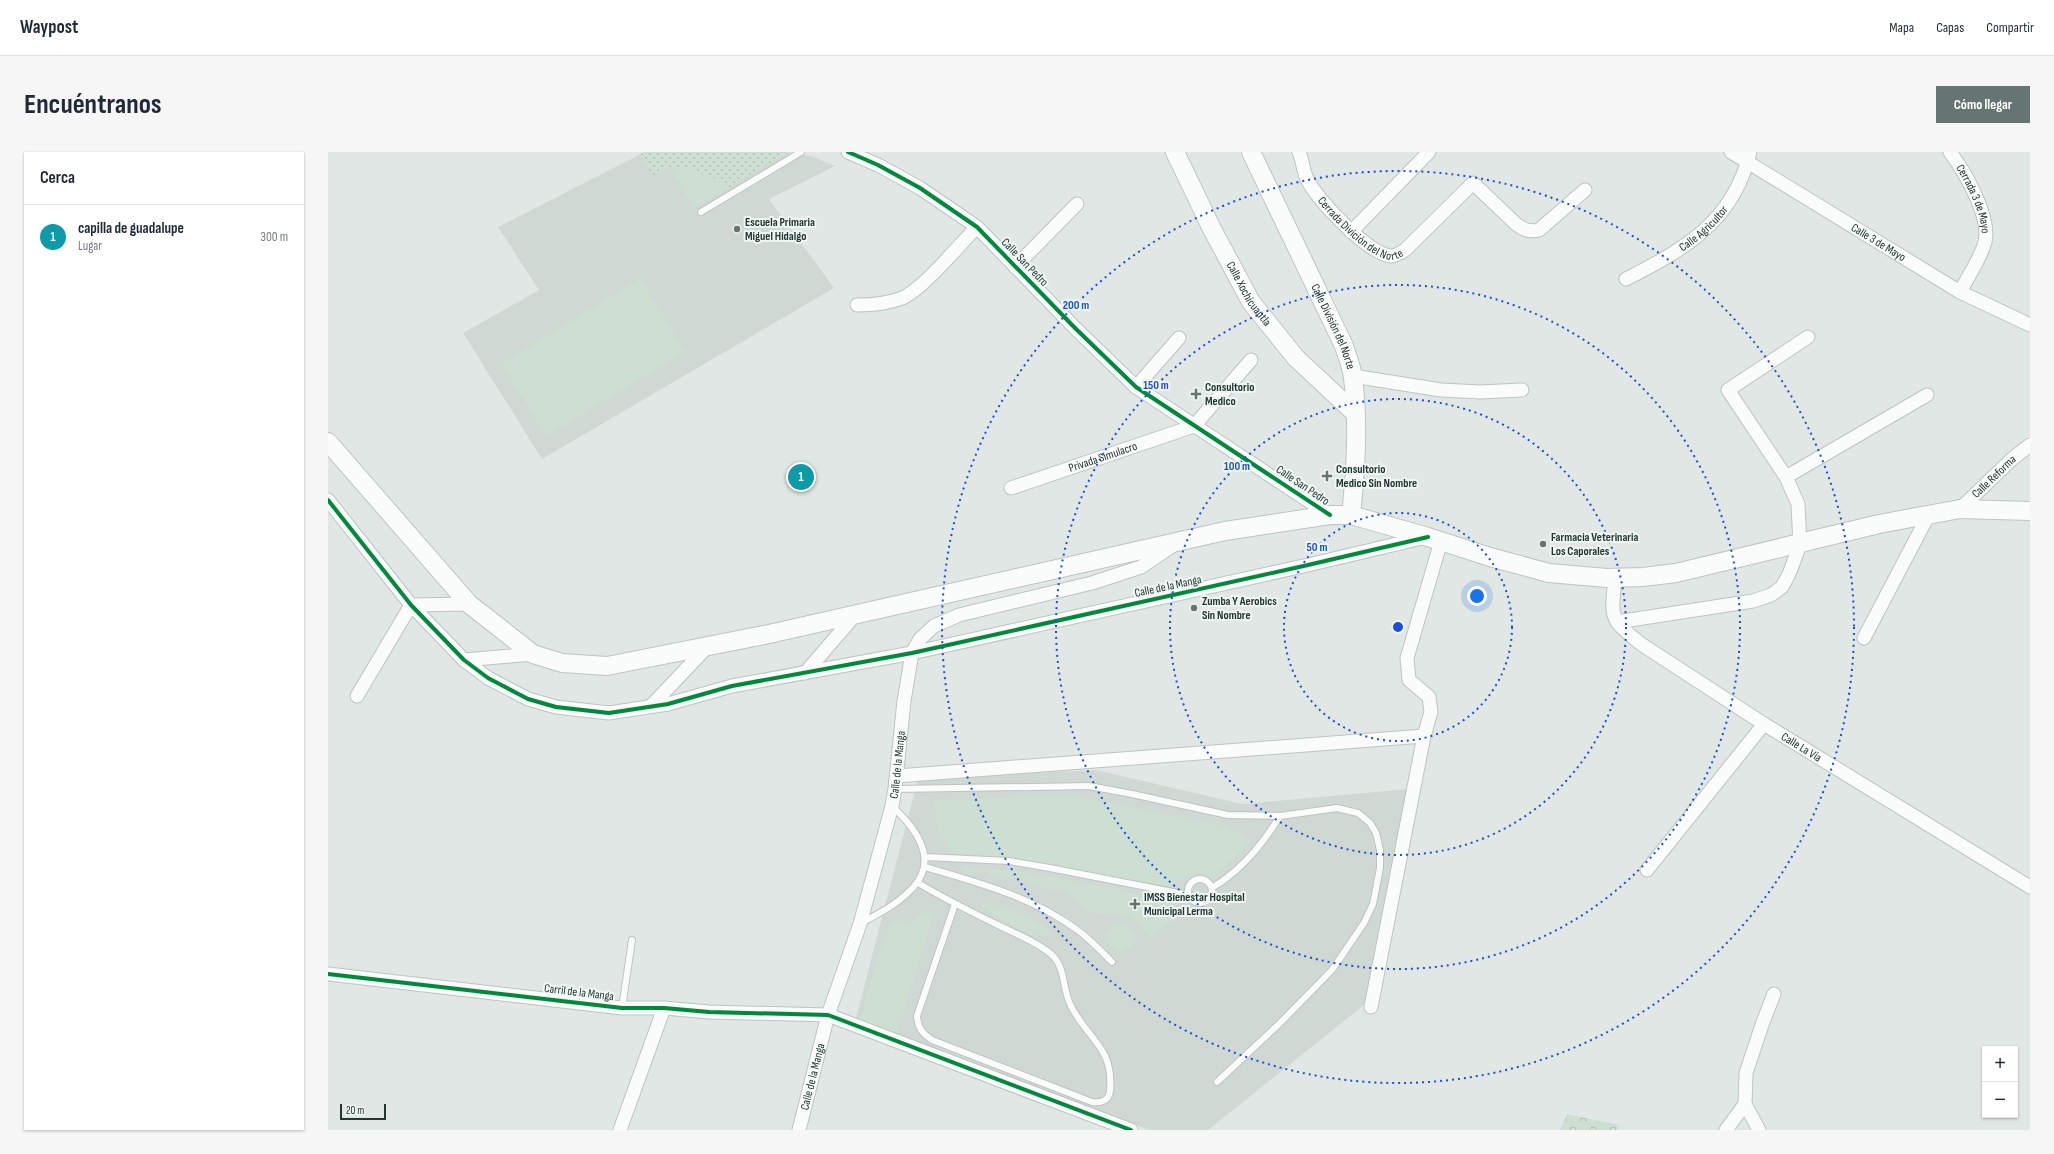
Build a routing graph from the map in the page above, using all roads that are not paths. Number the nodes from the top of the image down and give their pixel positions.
1 (801, 152) edge
2 (848, 152) edge
3 (1176, 152) edge
4 (1251, 152) edge
5 (1299, 152) edge
6 (1429, 152) edge
7 (1731, 152) edge
8 (1950, 152) edge
9 (1749, 157) edge
10 (1585, 190) dead end
11 (1077, 204) dead end
12 (701, 212) dead end
13 (977, 227) junction
14 (1351, 232) junction
15 (1015, 266) junction
16 (1626, 279) dead end
17 (1960, 292) junction
18 (857, 305) dead end
19 (2030, 325) edge
20 (1178, 338) dead end
21 (1808, 338) dead end
22 (1251, 360) dead end
23 (1353, 376) junction
24 (1136, 387) junction
25 (1522, 390) dead end
26 (1927, 395) dead end
27 (1355, 413) junction
28 (1194, 426) junction
29 (328, 442) edge
30 (2030, 445) edge
31 (1786, 477) junction
32 (1011, 488) dead end
33 (328, 500) edge
34 (1960, 509) junction
35 (2030, 511) edge
36 (1330, 515) junction
37 (1351, 515) junction
38 (1928, 516) junction
39 (1435, 539) junction
40 (1179, 542) junction
41 (1800, 545) junction
42 (1615, 578) junction
43 (469, 604) junction
44 (411, 605) junction
45 (856, 614) junction
46 (1617, 622) junction
47 (1864, 638) dead end
48 (708, 646) junction
49 (912, 653) junction
50 (533, 654) junction
51 (464, 660) junction
52 (806, 672) junction
53 (357, 696) dead end
54 (651, 706) junction
55 (1764, 724) junction
56 (1424, 736) junction
57 (897, 776) junction
58 (895, 789) junction
59 (892, 806) junction
60 (1280, 816) junction
61 (926, 857) junction
62 (925, 867) junction
63 (1647, 870) dead end
64 (918, 883) junction
65 (2030, 887) edge
66 (1212, 888) junction
67 (1188, 895) junction
68 (955, 904) junction
69 (860, 924) junction
70 (632, 940) dead end
71 (1112, 962) dead end
72 (328, 974) edge
73 (1774, 994) dead end
74 (1371, 1007) dead end
75 (622, 1008) junction
76 (664, 1008) junction
77 (828, 1015) junction
78 (1217, 1082) dead end
79 (1745, 1104) junction
80 (620, 1130) edge
81 (799, 1130) edge
82 (1131, 1130) edge
83 (1726, 1130) edge
84 (1759, 1130) edge

1 - 12 lane
2 - 13 street, Calle San Pedro
3 - 27 main road, Calle Xochicuautla
4 - 23 main road, Calle División del Norte
5 - 14 street, Cerrada Divición del Norte
6 - 14 street
7 - 9 street, Calle 3 de Mayo
8 - 17 street, Cerrada 3 de Mayo
9 - 16 street, Calle Agricultor
9 - 17 street, Calle 3 de Mayo
10 - 14 street, Cerrada Divición del Norte
11 - 15 street
13 - 15 street, Calle San Pedro
13 - 18 street
15 - 24 street, Calle San Pedro
17 - 19 street, Calle 3 de Mayo
20 - 24 street
21 - 31 street
22 - 28 street
23 - 25 street
23 - 27 main road, Calle División del Norte
24 - 28 street, Calle San Pedro
26 - 31 street
27 - 37 main road, Calle División del Norte
28 - 32 street, Privada Simulacro
28 - 36 street, Calle San Pedro
29 - 43 main road
30 - 34 street, Calle Reforma
31 - 41 street
33 - 44 street
34 - 35 main road
34 - 38 main road
36 - 37 main road
36 - 40 main road
37 - 39 main road
38 - 41 main road
38 - 47 street
39 - 42 main road
39 - 49 street, Calle de la Manga
39 - 56 street
40 - 45 main road
40 - 49 street
41 - 42 main road
41 - 46 street
42 - 46 street
43 - 44 street
43 - 50 main road
44 - 51 street
44 - 53 street
45 - 48 main road
45 - 52 street
46 - 55 street, Calle La Vía
48 - 50 main road
48 - 54 street
49 - 52 street
49 - 57 street, Calle de la Manga
50 - 51 street
51 - 54 street
52 - 54 street
55 - 63 street
55 - 65 street, Calle La Vía
56 - 57 street
56 - 74 street
57 - 58 street, Calle de la Manga
58 - 59 street, Calle de la Manga
58 - 60 lane
59 - 61 lane
59 - 69 street, Calle de la Manga
60 - 66 lane
60 - 78 lane
61 - 62 lane
61 - 67 lane
62 - 64 lane
62 - 71 lane
64 - 68 lane
64 - 69 lane
66 - 67 lane
66 - 67 lane
68 - 68 lane
69 - 77 street, Calle de la Manga
70 - 75 lane
72 - 75 street, Carril de la Manga
73 - 79 street
75 - 76 street, Carril de la Manga
76 - 77 street, Carril de la Manga
76 - 80 street
77 - 81 street, Calle de la Manga
77 - 82 street, Carril de la Manga
79 - 83 street
79 - 84 street

